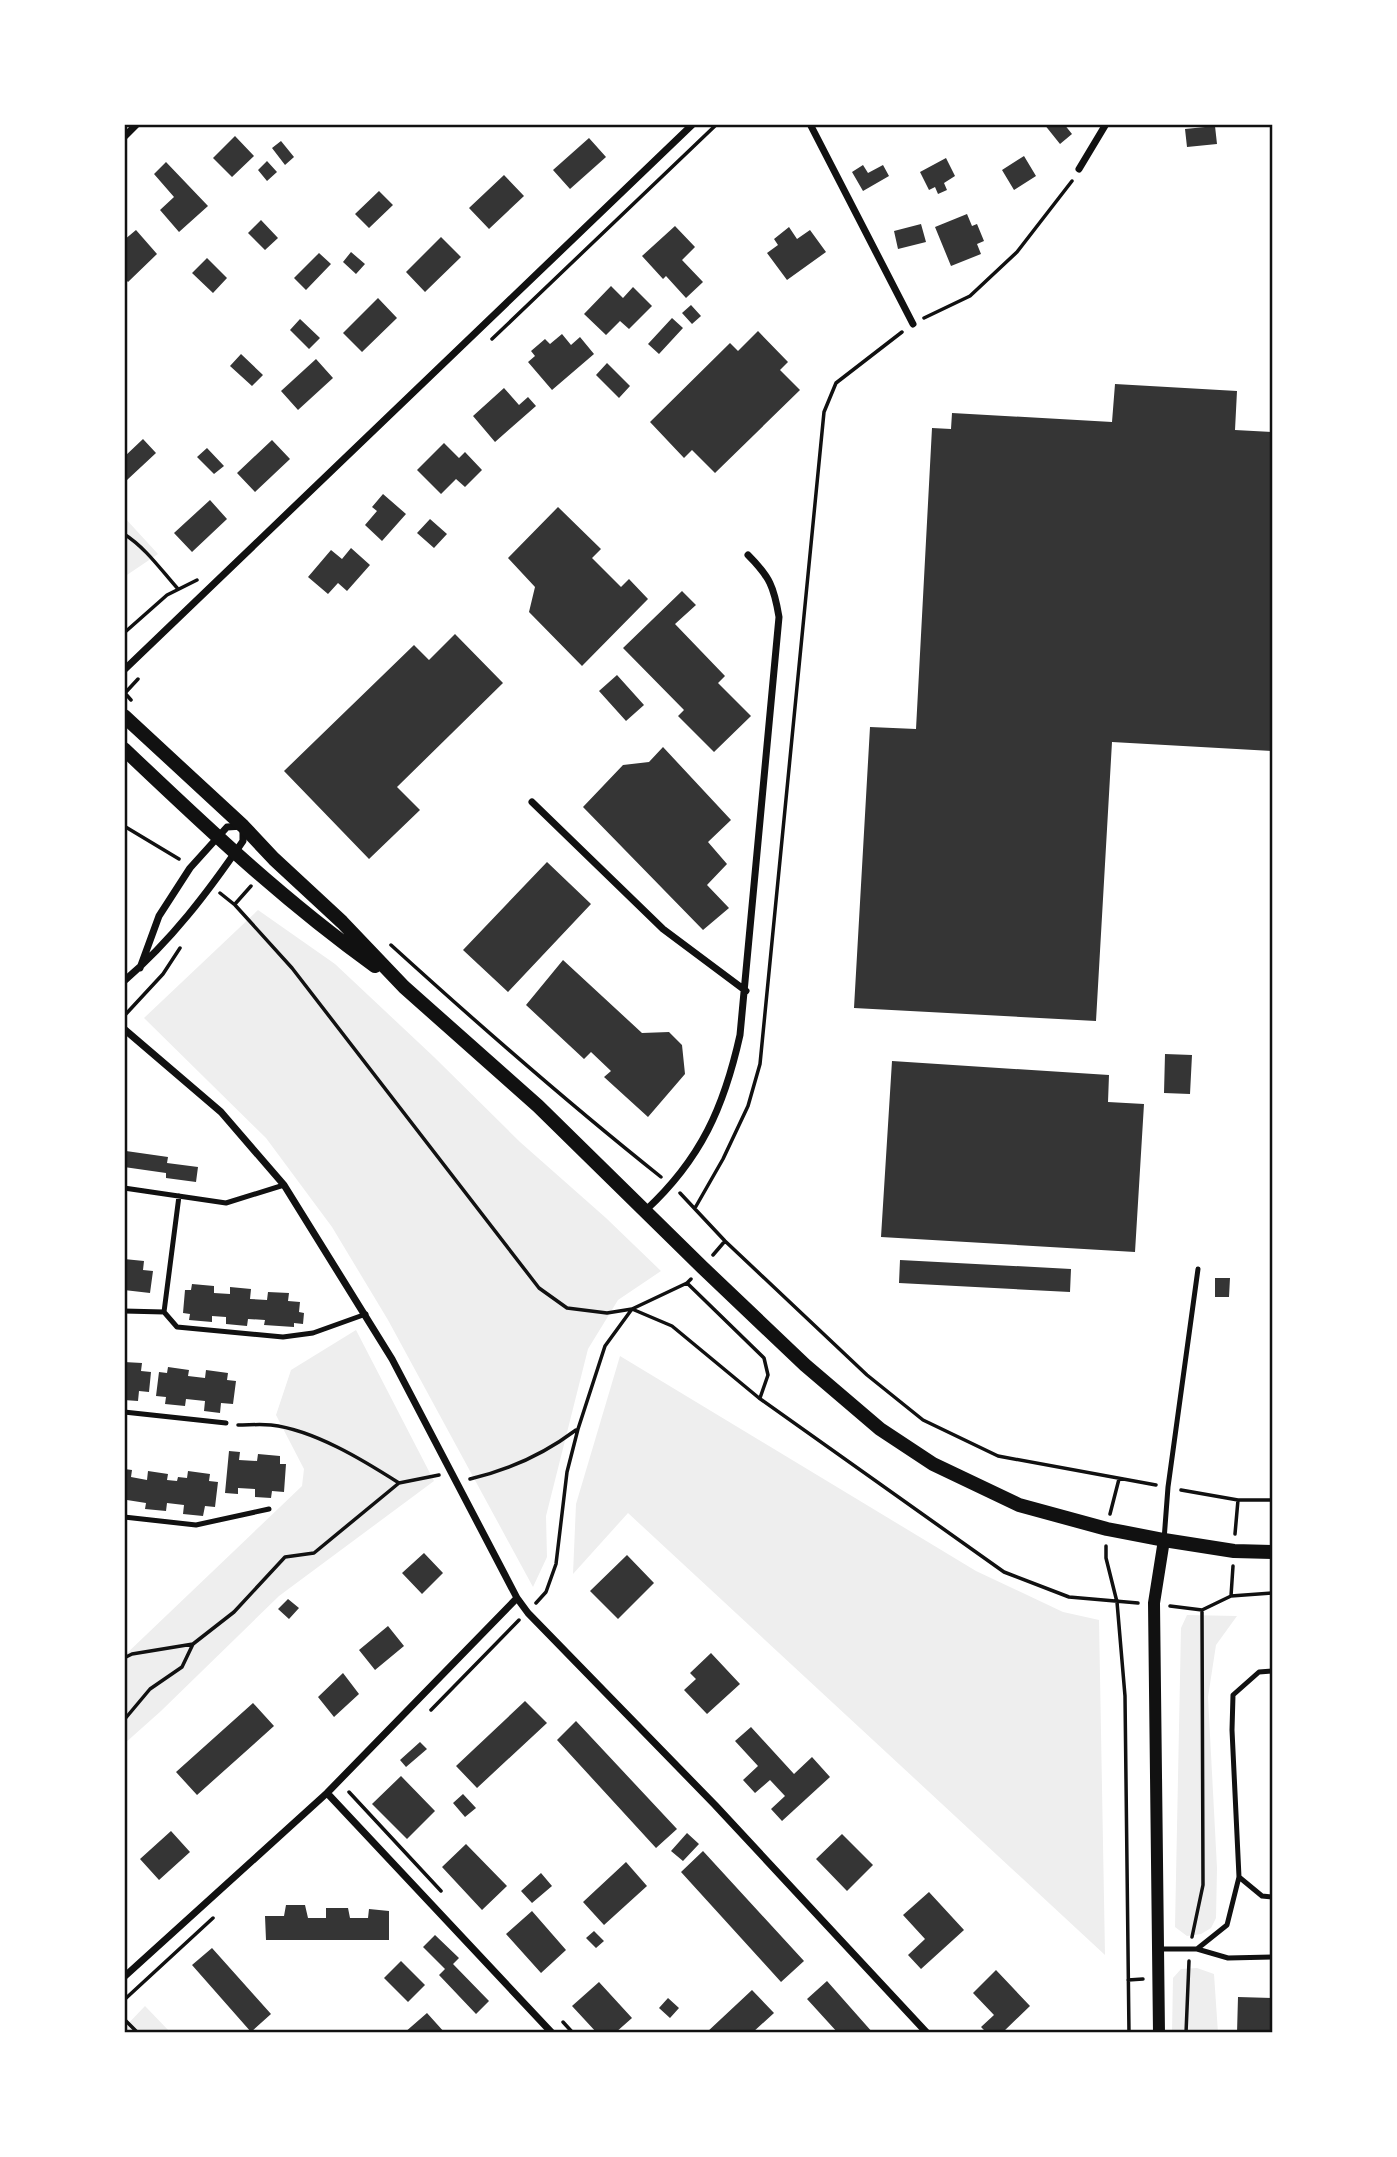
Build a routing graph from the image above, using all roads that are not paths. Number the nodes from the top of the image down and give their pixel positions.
1 (137, 124) edge
2 (693, 124) edge
3 (810, 124) edge
4 (1106, 124) edge
5 (124, 137) edge
6 (1079, 169) road end
7 (913, 324) road end
8 (748, 555) dead end
9 (124, 670) edge
10 (124, 716) edge
11 (124, 749) edge
12 (532, 802) dead end
13 (243, 825) junction
14 (217, 837) junction
15 (234, 854) junction
16 (140, 968) junction
17 (124, 981) edge
18 (404, 987) junction
19 (746, 991) junction
20 (124, 1029) edge
21 (284, 1185) junction
22 (124, 1188) edge
23 (178, 1196) junction
24 (646, 1210) junction
25 (1198, 1269) dead end
26 (124, 1311) edge
27 (164, 1312) junction
28 (366, 1314) junction
29 (124, 1412) edge
30 (226, 1423) road end
31 (269, 1508) dead end
32 (124, 1517) edge
33 (1164, 1540) junction
34 (1273, 1552) edge
35 (517, 1598) junction
36 (1273, 1671) edge
37 (327, 1793) junction
38 (1239, 1877) junction
39 (1273, 1897) edge
40 (1158, 1949) junction
41 (1193, 1949) junction
42 (1273, 1957) edge
43 (124, 1977) edge
44 (552, 2033) edge
45 (927, 2033) edge
46 (1159, 2033) edge

1 - 5 street
2 - 9 street
3 - 7 street
4 - 6 street
8 - 19 street
10 - 13 main road
11 - 14 main road
12 - 19 street
13 - 14 street
13 - 15 street
13 - 18 main road
14 - 15 main road
14 - 16 street
15 - 16 street
15 - 18 main road
16 - 17 street
18 - 24 main road
19 - 24 street
20 - 21 street
21 - 23 lane
21 - 28 street
22 - 23 lane
23 - 27 lane
24 - 33 main road
25 - 33 lane
26 - 27 lane
27 - 28 lane
28 - 35 street
29 - 30 lane
31 - 32 lane
33 - 34 main road
33 - 40 street
35 - 37 street
35 - 45 street
36 - 38 lane
37 - 43 street
37 - 44 street
38 - 39 lane
38 - 41 lane
40 - 41 lane
40 - 46 street
41 - 42 lane

